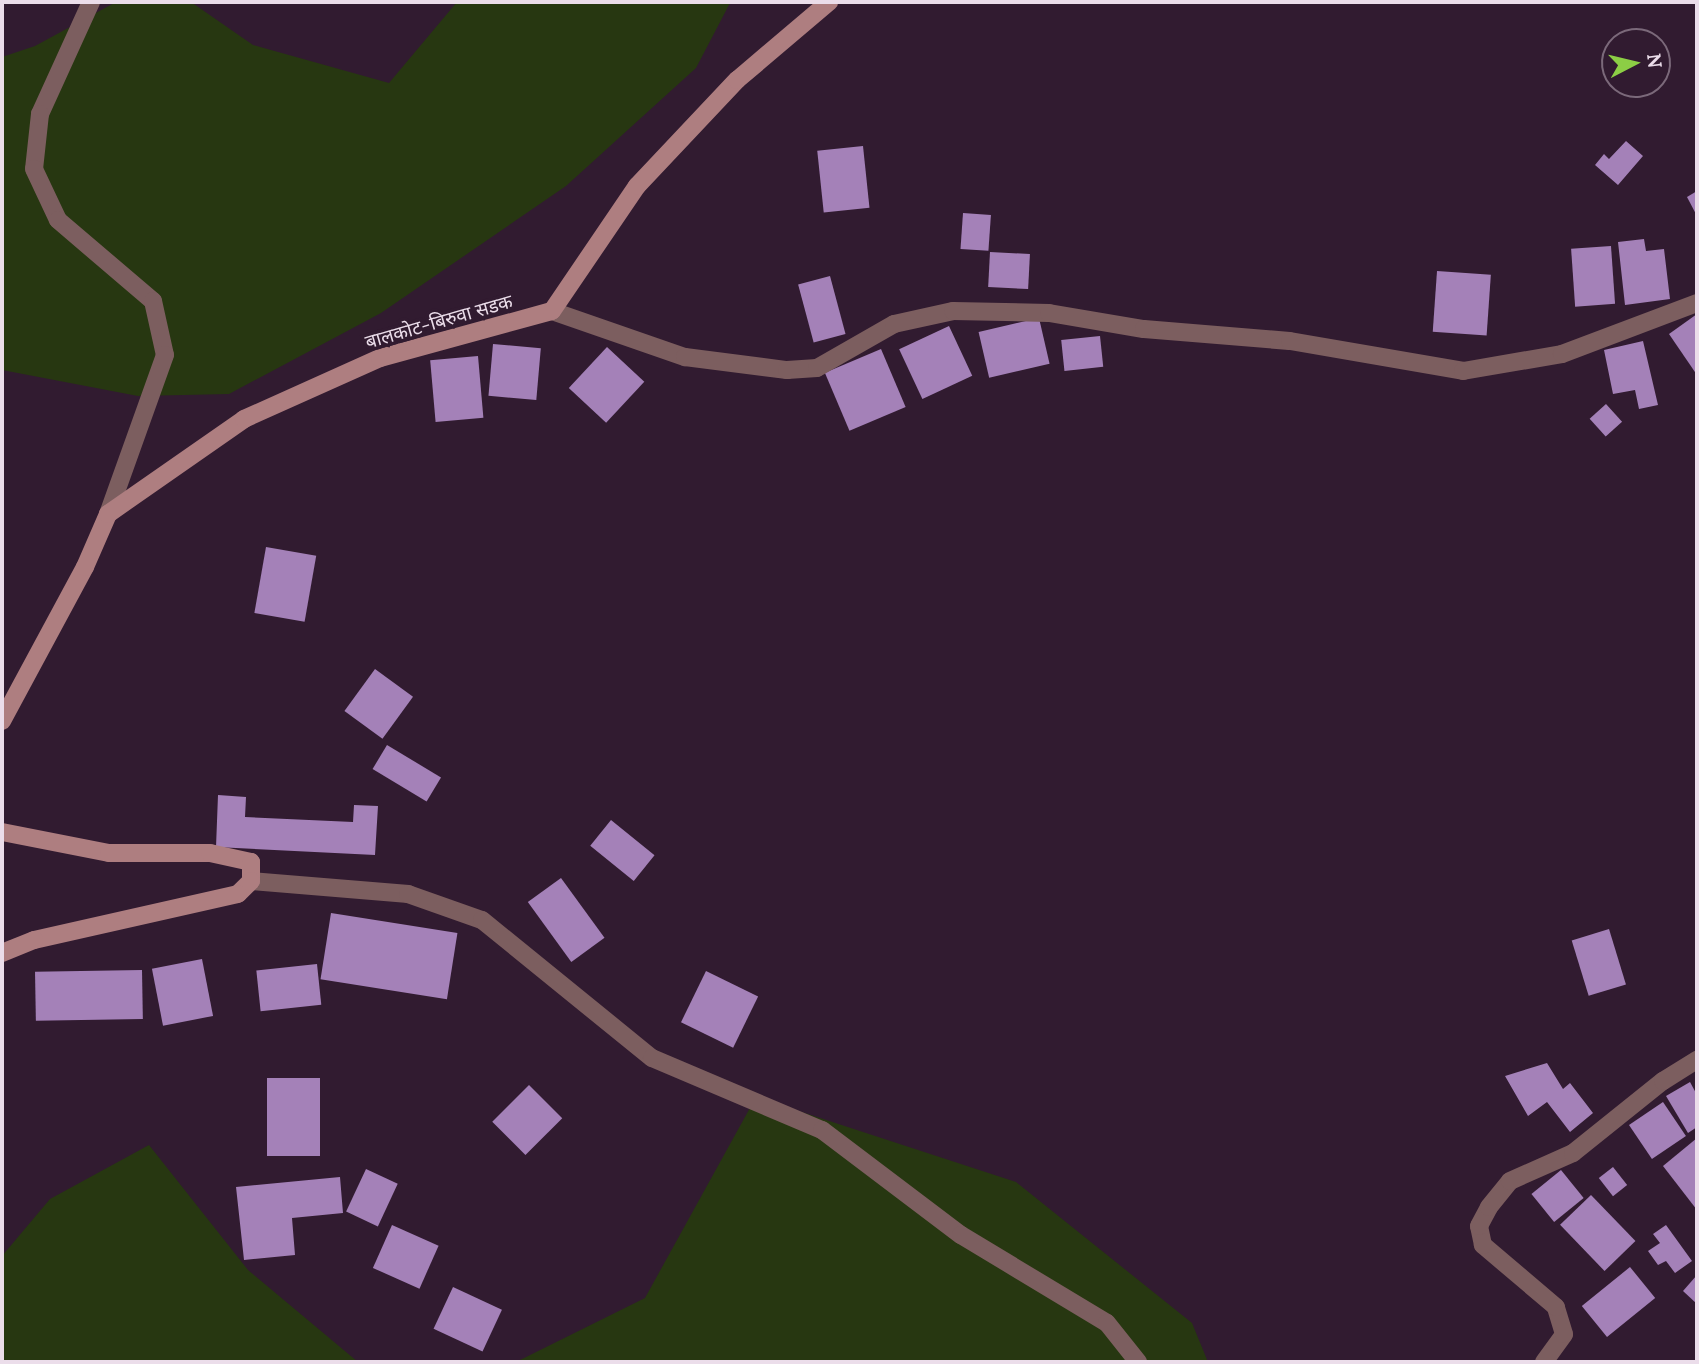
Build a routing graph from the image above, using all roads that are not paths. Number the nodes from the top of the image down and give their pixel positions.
1 (91, 2) edge
2 (829, 2) edge
3 (1697, 303) edge
4 (552, 312) junction
5 (108, 514) junction
6 (2, 721) edge
7 (2, 832) edge
8 (251, 881) junction
9 (2, 953) edge
10 (1697, 1060) edge
11 (1138, 1362) edge
12 (1544, 1362) edge

1 - 5 street
2 - 4 main road
3 - 4 street
4 - 5 main road, बालकोट-बिरुवा सडक
5 - 6 main road
7 - 8 main road
8 - 9 main road
8 - 11 street
10 - 12 street

